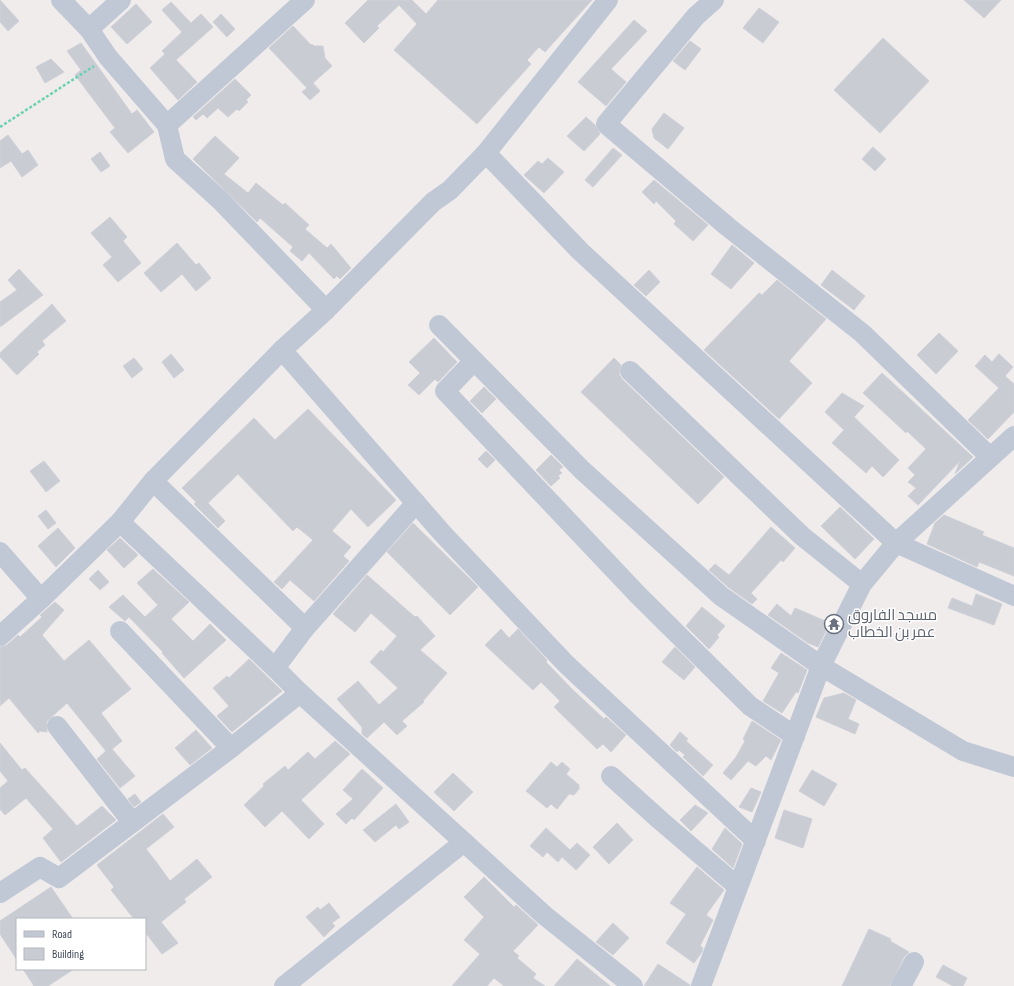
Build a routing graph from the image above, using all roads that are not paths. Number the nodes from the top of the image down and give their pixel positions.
1 (61, 0) edge
2 (121, 0) edge
3 (305, 0) edge
4 (608, 0) edge
5 (714, 0) edge
6 (89, 29) junction
7 (167, 125) junction
8 (486, 153) junction
9 (326, 310) junction
10 (439, 325) dead end
11 (282, 350) junction
12 (474, 361) junction
13 (630, 371) dead end
14 (1014, 436) edge
15 (990, 457) junction
16 (153, 481) junction
17 (416, 503) junction
18 (120, 522) junction
19 (896, 543) junction
20 (0, 552) edge
21 (862, 584) junction
22 (1014, 596) edge
23 (41, 599) junction
24 (305, 628) junction
25 (120, 631) dead end
26 (0, 636) edge
27 (821, 666) junction
28 (276, 668) junction
29 (300, 693) junction
30 (56, 726) dead end
31 (795, 736) junction
32 (231, 748) junction
33 (1014, 768) edge
34 (612, 776) dead end
35 (132, 822) junction
36 (756, 841) junction
37 (464, 842) junction
38 (737, 886) junction
39 (0, 893) edge
40 (914, 962) dead end
41 (284, 986) edge
42 (633, 986) edge
43 (701, 986) edge
44 (901, 986) edge

1 - 6 street
2 - 6 street
3 - 7 street
4 - 8 street
5 - 15 street
6 - 7 street
7 - 9 street
8 - 9 street
8 - 19 street
9 - 11 street
10 - 12 street
11 - 16 street
11 - 17 street
12 - 27 street
12 - 31 street
13 - 21 street
14 - 15 street
15 - 19 street
16 - 18 street
16 - 24 street
17 - 24 street
17 - 36 street
18 - 23 street
18 - 28 street
19 - 21 street
19 - 22 street
20 - 23 street
21 - 27 street
23 - 26 street
24 - 28 street
25 - 32 street
27 - 31 street
27 - 33 street
28 - 29 street
29 - 32 street
29 - 37 street
30 - 35 street
31 - 36 street
32 - 35 street
34 - 38 street
35 - 39 street
36 - 38 street
37 - 41 street
37 - 42 street
38 - 43 street
40 - 44 street

